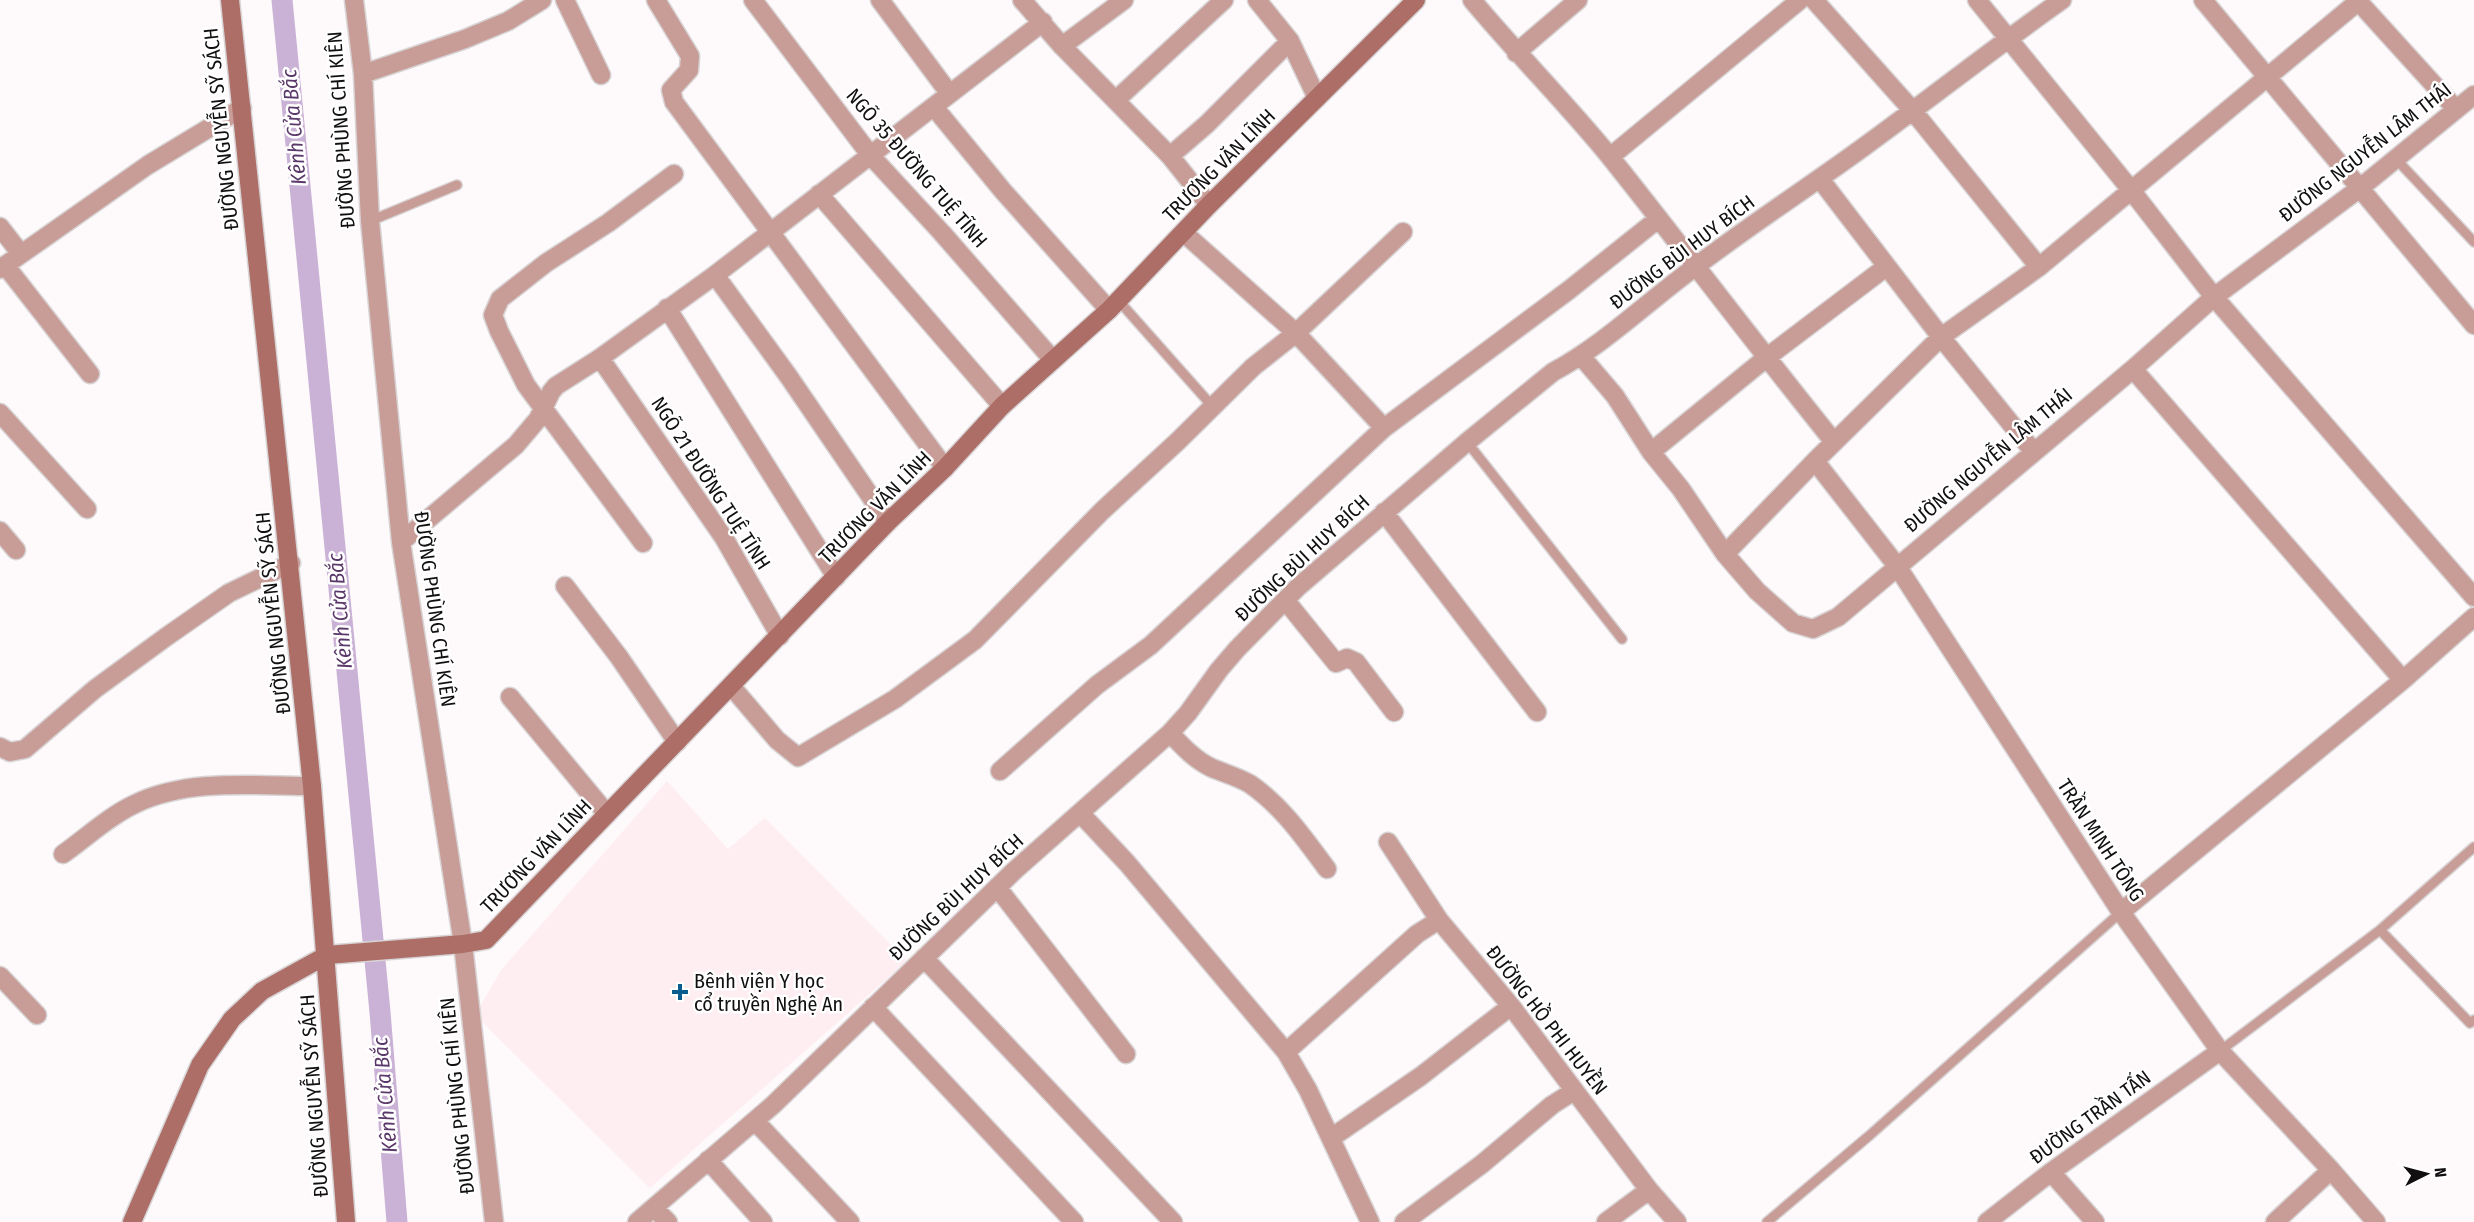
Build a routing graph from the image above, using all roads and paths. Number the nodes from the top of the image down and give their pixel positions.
1 (230, 0) edge
2 (354, 0) edge
3 (542, 0) edge
4 (565, 0) edge
5 (656, 0) edge
6 (753, 0) edge
7 (880, 0) edge
8 (1022, 0) edge
9 (1124, 0) edge
10 (1224, 0) edge
11 (1257, 0) edge
12 (1416, 0) edge
13 (1472, 0) edge
14 (1578, 0) edge
15 (1800, 0) edge
16 (1814, 0) edge
17 (1977, 0) edge
18 (2062, 0) edge
19 (2203, 0) edge
20 (2358, 0) edge
21 (1043, 22) junction
22 (2007, 38) junction
23 (1290, 40) junction
24 (1062, 46) junction
25 (1516, 53) junction
26 (363, 74) junction
27 (601, 75) dead end
28 (2266, 77) junction
29 (949, 93) junction
30 (2474, 95) edge
31 (1317, 98) junction
32 (1116, 100) junction
33 (934, 107) junction
34 (242, 108) junction
35 (2456, 109) junction
36 (1913, 111) junction
37 (871, 156) junction
38 (1170, 156) junction
39 (1610, 157) junction
40 (2395, 158) junction
41 (674, 174) dead end
42 (1820, 179) junction
43 (457, 185) dead end
44 (2360, 188) junction
45 (2131, 190) junction
46 (819, 194) junction
47 (1209, 205) junction
48 (1658, 219) junction
49 (370, 221) junction
50 (0, 227) edge
51 (1402, 232) dead end
52 (1184, 233) junction
53 (770, 234) junction
54 (2474, 242) edge
55 (21, 254) junction
56 (1695, 266) junction
57 (3, 267) edge
58 (1886, 267) junction
59 (2039, 267) junction
60 (715, 275) junction
61 (2214, 297) junction
62 (1113, 305) junction
63 (667, 308) junction
64 (2474, 325) edge
65 (1296, 333) junction
66 (1941, 337) junction
67 (1581, 356) junction
68 (600, 358) junction
69 (1766, 358) junction
70 (1053, 360) junction
71 (2133, 369) junction
72 (90, 374) dead end
73 (1002, 406) junction
74 (1213, 407) junction
75 (543, 409) junction
76 (0, 413) edge
77 (1384, 428) junction
78 (1467, 442) junction
79 (1834, 442) junction
80 (2033, 451) junction
81 (1651, 452) junction
82 (1815, 461) junction
83 (945, 468) junction
84 (87, 510) dead end
85 (1384, 512) junction
86 (888, 522) junction
87 (0, 531) edge
88 (401, 542) junction
89 (643, 543) dead end
90 (16, 550) dead end
91 (1725, 554) junction
92 (291, 562) junction
93 (1897, 566) junction
94 (836, 576) junction
95 (565, 586) dead end
96 (2474, 597) edge
97 (1286, 601) junction
98 (2474, 617) edge
99 (780, 636) junction
100 (1622, 639) dead end
101 (2403, 680) junction
102 (731, 686) junction
103 (510, 697) dead end
104 (1394, 712) dead end
105 (1537, 712) dead end
106 (1170, 733) junction
107 (677, 742) junction
108 (0, 747) edge
109 (1000, 771) dead end
110 (312, 786) junction
111 (1080, 813) junction
112 (607, 814) junction
113 (1388, 842) dead end
114 (2474, 847) edge
115 (63, 854) dead end
116 (1327, 869) dead end
117 (997, 887) junction
118 (2121, 912) junction
119 (1439, 920) junction
120 (2379, 930) junction
121 (463, 944) junction
122 (333, 954) junction
123 (924, 958) junction
124 (0, 976) edge
125 (1511, 1006) junction
126 (873, 1007) junction
127 (37, 1014) dead end
128 (2474, 1020) edge
129 (2220, 1051) junction
130 (1286, 1052) junction
131 (1126, 1054) dead end
132 (1574, 1091) junction
133 (755, 1121) junction
134 (1331, 1138) junction
135 (708, 1160) junction
136 (2331, 1170) junction
137 (2051, 1172) junction
138 (1649, 1190) junction
139 (655, 1209) junction
140 (132, 1222) edge
141 (346, 1222) edge
142 (494, 1222) edge
143 (637, 1222) edge
144 (668, 1222) edge
145 (763, 1222) edge
146 (850, 1222) edge
147 (1074, 1222) edge
148 (1173, 1222) edge
149 (1370, 1222) edge
150 (1404, 1222) edge
151 (1606, 1222) edge
152 (1677, 1222) edge
153 (1767, 1222) edge
154 (1989, 1222) edge
155 (2095, 1222) edge
156 (2275, 1222) edge
157 (2376, 1222) edge

1 - 34 street, ĐƯỜNG NGUYỄN SỸ SÁCH
2 - 26 street, ĐƯỜNG PHÙNG CHÍ KIÊN
3 - 26 street
4 - 27 street
5 - 53 street
6 - 37 street, NGÕ 35 ĐƯỜNG TUỆ TĨNH
7 - 29 street
8 - 21 street
9 - 24 street
10 - 32 street
11 - 23 street
12 - 31 street, TRƯƠNG VĂN LĨNH
13 - 25 street
14 - 25 street
15 - 39 street
16 - 36 street
17 - 22 street
18 - 22 street, ĐƯỜNG BÙI HUY BÍCH
19 - 28 street
20 - 28 street
20 - 35 street
21 - 24 street
21 - 29 street
22 - 36 street, ĐƯỜNG BÙI HUY BÍCH
22 - 45 street
23 - 31 street
23 - 38 street
24 - 32 street
25 - 39 street
26 - 49 street, ĐƯỜNG PHÙNG CHÍ KIÊN
28 - 44 street
28 - 45 street
29 - 33 street
30 - 35 street, ĐƯỜNG NGUYỄN LÂM THÁI
31 - 47 street, TRƯƠNG VĂN LĨNH
32 - 38 street
33 - 37 street
33 - 62 street
34 - 55 street
34 - 92 street, ĐƯỜNG NGUYỄN SỸ SÁCH
35 - 40 street, ĐƯỜNG NGUYỄN LÂM THÁI
36 - 42 street, ĐƯỜNG BÙI HUY BÍCH
36 - 59 street
37 - 46 street
37 - 70 street, NGÕ 35 ĐƯỜNG TUỆ TĨNH
38 - 47 street
39 - 48 street
40 - 44 street, ĐƯỜNG NGUYỄN LÂM THÁI
40 - 54 lane
41 - 75 street
42 - 56 street, ĐƯỜNG BÙI HUY BÍCH
42 - 58 street
43 - 49 lane
44 - 61 street, ĐƯỜNG NGUYỄN LÂM THÁI
44 - 64 street
45 - 59 street
45 - 61 street
46 - 53 street
46 - 73 street
47 - 52 street, TRƯƠNG VĂN LĨNH
48 - 56 street
48 - 77 street
49 - 88 street, ĐƯỜNG PHÙNG CHÍ KIÊN
50 - 55 street
51 - 65 street
52 - 62 street, TRƯƠNG VĂN LĨNH
52 - 65 street
53 - 60 street
53 - 83 street
55 - 57 street
56 - 67 street, ĐƯỜNG BÙI HUY BÍCH
56 - 69 street
57 - 72 street
58 - 66 street
58 - 69 street
59 - 66 street
60 - 63 street
60 - 86 street
61 - 71 street, ĐƯỜNG NGUYỄN LÂM THÁI
61 - 96 street
62 - 70 street, TRƯƠNG VĂN LĨNH
62 - 74 lane
63 - 68 street
63 - 94 street
65 - 74 street
65 - 77 street
66 - 79 street
66 - 80 street
67 - 78 street, ĐƯỜNG BÙI HUY BÍCH
67 - 81 street, ĐƯỜNG NGUYỄN LÂM THÁI
68 - 75 street
68 - 99 street, NGÕ 21 ĐƯỜNG TUỆ TĨNH
69 - 79 street
69 - 81 street
70 - 73 street, TRƯƠNG VĂN LĨNH
71 - 80 street, ĐƯỜNG NGUYỄN LÂM THÁI
71 - 101 street
73 - 83 street, TRƯƠNG VĂN LĨNH
74 - 102 street
75 - 88 street
75 - 89 street
76 - 84 street
77 - 109 street
78 - 85 street, ĐƯỜNG BÙI HUY BÍCH
78 - 100 lane
79 - 82 street
80 - 93 street, ĐƯỜNG NGUYỄN LÂM THÁI
81 - 91 street, ĐƯỜNG NGUYỄN LÂM THÁI
82 - 91 street
82 - 93 street, TRẦN MINH TÔNG
83 - 86 street, TRƯƠNG VĂN LĨNH
85 - 97 street, ĐƯỜNG BÙI HUY BÍCH
85 - 105 street
86 - 94 street, TRƯƠNG VĂN LĨNH
87 - 90 street
88 - 121 street, ĐƯỜNG PHÙNG CHÍ KIÊN
91 - 93 street, ĐƯỜNG NGUYỄN LÂM THÁI
92 - 108 street
92 - 110 street, ĐƯỜNG NGUYỄN SỸ SÁCH
93 - 118 street, TRẦN MINH TÔNG
94 - 99 street, TRƯƠNG VĂN LĨNH
95 - 107 street
97 - 104 street
97 - 106 street, ĐƯỜNG BÙI HUY BÍCH
98 - 101 street
99 - 102 street, TRƯƠNG VĂN LĨNH
101 - 118 street
102 - 107 street, TRƯƠNG VĂN LĨNH
103 - 112 street
106 - 111 street, ĐƯỜNG BÙI HUY BÍCH
106 - 116 street
107 - 112 street, TRƯƠNG VĂN LĨNH
110 - 115 street
110 - 122 street, ĐƯỜNG NGUYỄN SỸ SÁCH
111 - 117 street, ĐƯỜNG BÙI HUY BÍCH
111 - 130 street
112 - 121 street, TRƯƠNG VĂN LĨNH
113 - 119 street, ĐƯỜNG HỒ PHI HUYỀN
114 - 120 lane
117 - 123 street, ĐƯỜNG BÙI HUY BÍCH
117 - 131 street
118 - 129 street, TRẦN MINH TÔNG
118 - 153 lane
119 - 125 street, ĐƯỜNG HỒ PHI HUYỀN
119 - 130 street
120 - 128 lane
120 - 129 lane
121 - 122 street, TRƯƠNG VĂN LĨNH
121 - 142 street, ĐƯỜNG PHÙNG CHÍ KIÊN
122 - 140 street
122 - 141 street, ĐƯỜNG NGUYỄN SỸ SÁCH
123 - 126 street, ĐƯỜNG BÙI HUY BÍCH
123 - 148 street
124 - 127 street
125 - 132 street, ĐƯỜNG HỒ PHI HUYỀN
125 - 134 street
126 - 133 street, ĐƯỜNG BÙI HUY BÍCH
126 - 147 street
129 - 136 street, TRẦN MINH TÔNG
129 - 137 street, ĐƯỜNG TRẦN TẤN
130 - 134 street
132 - 138 street, ĐƯỜNG HỒ PHI HUYỀN
132 - 150 street
133 - 135 street, ĐƯỜNG BÙI HUY BÍCH
133 - 146 street
134 - 149 street
135 - 139 street, ĐƯỜNG BÙI HUY BÍCH
135 - 145 street
136 - 156 street
136 - 157 street, TRẦN MINH TÔNG
137 - 154 street, ĐƯỜNG TRẦN TẤN
137 - 155 street
138 - 151 street
138 - 152 street, ĐƯỜNG HỒ PHI HUYỀN
139 - 143 street, ĐƯỜNG BÙI HUY BÍCH
139 - 144 street

